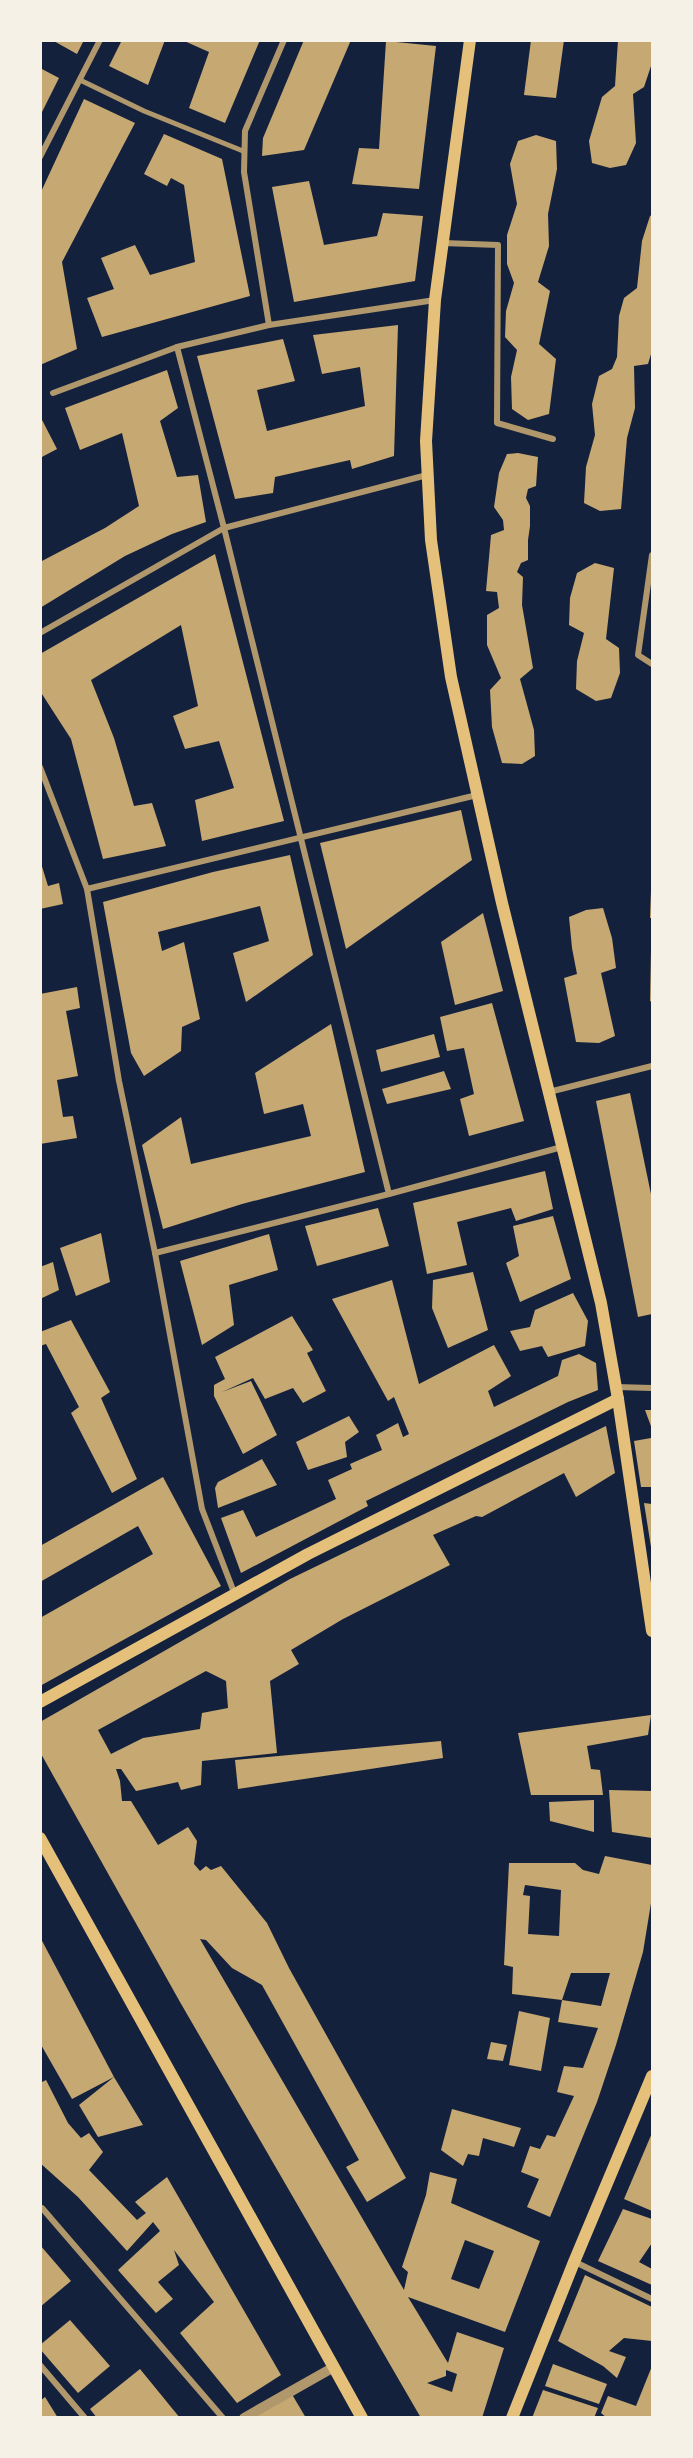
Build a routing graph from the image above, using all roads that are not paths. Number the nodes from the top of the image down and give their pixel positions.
1 (100, 40) edge
2 (284, 40) edge
3 (470, 40) edge
4 (80, 80) junction
5 (243, 151) junction
6 (40, 157) edge
7 (443, 243) junction
8 (435, 300) junction
9 (269, 325) junction
10 (177, 348) junction
11 (53, 393) dead end
12 (553, 439) dead end
13 (427, 475) junction
14 (224, 528) junction
15 (652, 555) edge
16 (40, 633) edge
17 (652, 664) edge
18 (40, 767) edge
19 (478, 794) junction
20 (301, 838) junction
21 (87, 889) junction
22 (652, 1066) edge
23 (549, 1093) junction
24 (562, 1147) junction
25 (389, 1194) junction
26 (155, 1253) junction
27 (652, 1388) edge
28 (617, 1393) junction
29 (235, 1596) junction
30 (652, 1631) edge
31 (40, 1702) edge
32 (40, 1838) edge
33 (652, 2076) edge
34 (40, 2209) edge
35 (574, 2262) junction
36 (652, 2299) edge
37 (40, 2365) edge
38 (334, 2367) junction
39 (85, 2418) edge
40 (223, 2418) edge
41 (243, 2418) edge
42 (362, 2418) edge
43 (512, 2418) edge

1 - 4 street
2 - 5 street
3 - 7 main road
4 - 5 street
4 - 6 street
5 - 9 street
7 - 8 main road
7 - 12 street
8 - 9 street
8 - 13 main road
9 - 10 street
10 - 11 street
10 - 14 street
13 - 14 street
13 - 19 main road
14 - 16 street
14 - 20 street
15 - 17 street
18 - 21 street
19 - 20 street
19 - 23 main road
20 - 21 street
20 - 25 street
21 - 26 street
22 - 23 street
23 - 24 main road
24 - 25 street
24 - 28 main road
25 - 26 street
26 - 29 street
27 - 28 street
28 - 29 main road
28 - 30 main road
29 - 31 main road
32 - 38 main road
33 - 35 main road
34 - 40 street
35 - 36 street
35 - 43 main road
37 - 39 street
38 - 41 street
38 - 42 main road

